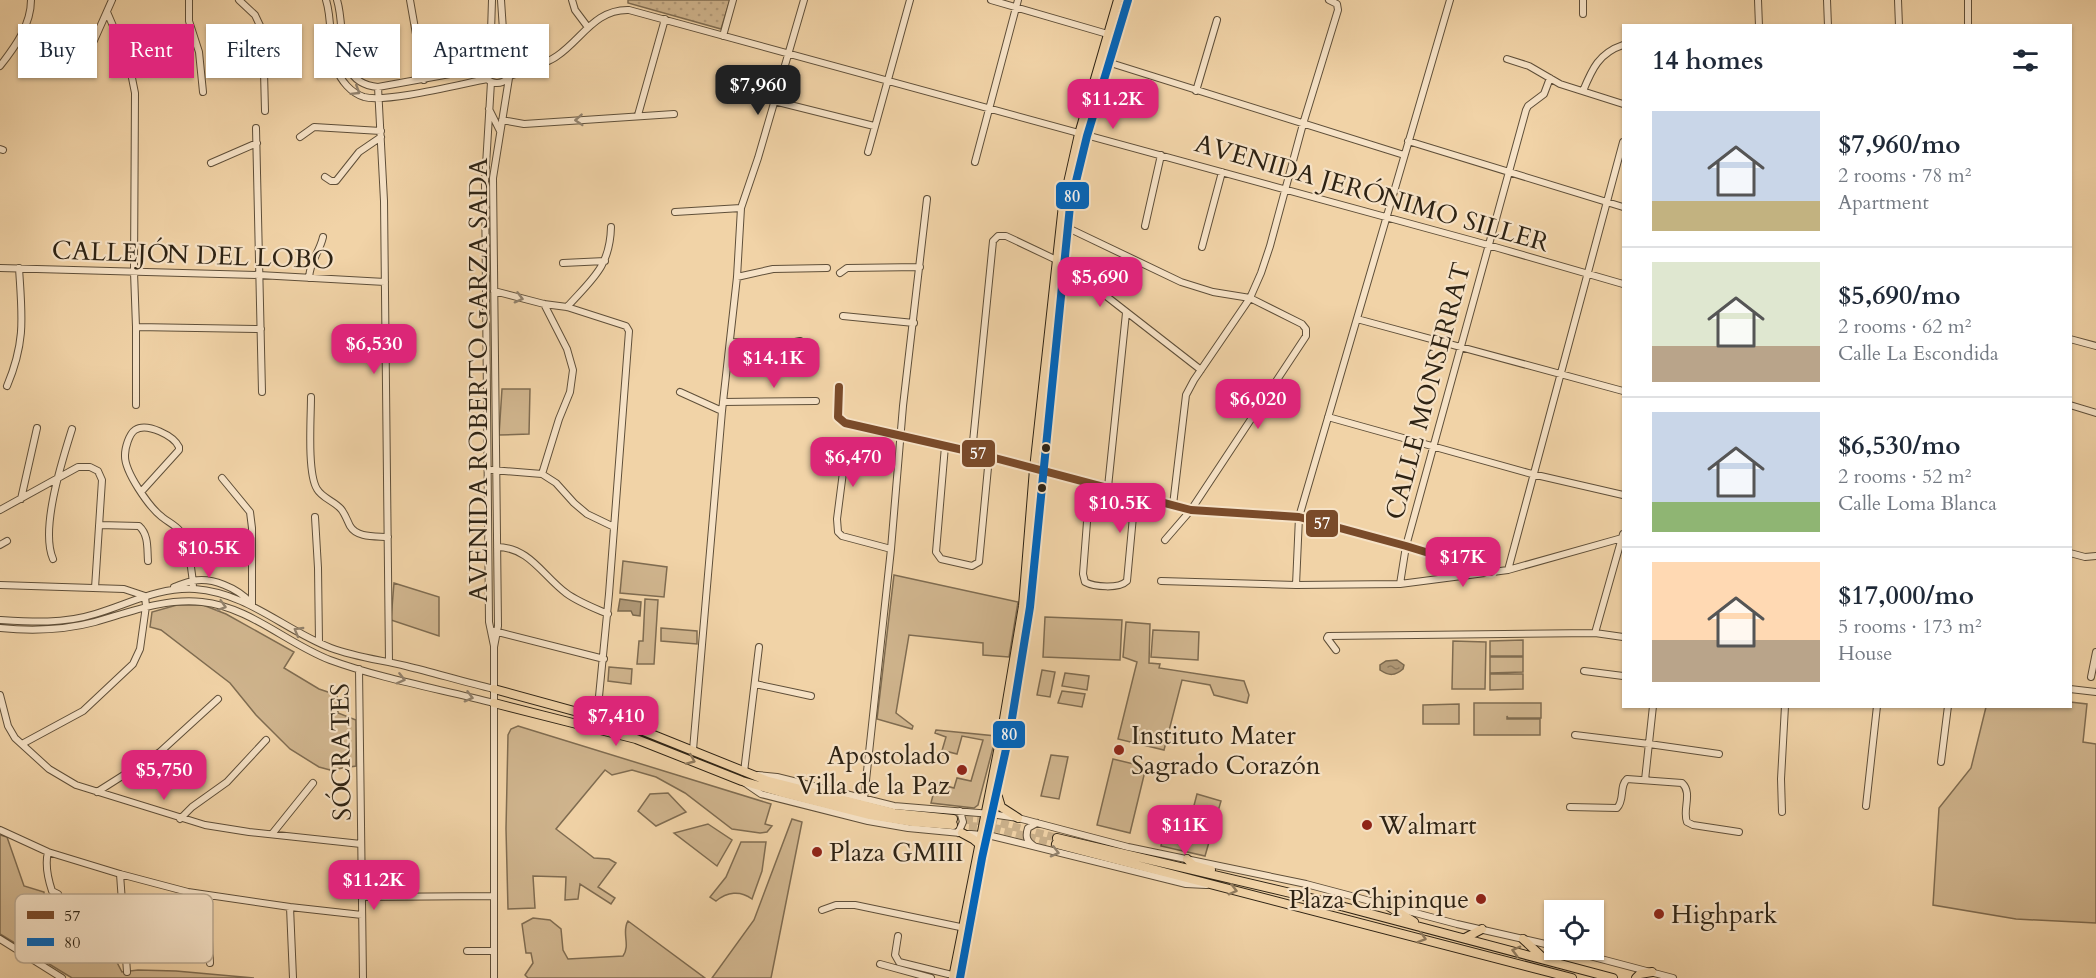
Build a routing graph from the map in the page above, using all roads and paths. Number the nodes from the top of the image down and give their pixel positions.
1 (32, 0) edge
2 (112, 0) edge
3 (189, 0) edge
4 (239, 0) edge
5 (326, 0) edge
6 (337, 0) edge
7 (410, 0) edge
8 (492, 0) edge
9 (501, 0) edge
10 (572, 0) edge
11 (624, 0) edge
12 (733, 0) edge
13 (804, 0) edge
14 (910, 0) edge
15 (991, 0) edge
16 (1118, 0) edge
17 (1128, 0) edge
18 (1329, 0) edge
19 (1450, 0) edge
20 (1583, 0) edge
21 (1758, 0) edge
22 (1827, 0) edge
23 (1898, 0) edge
24 (1968, 0) edge
25 (1017, 3) edge
26 (622, 10) junction
27 (107, 12) junction
28 (1583, 14) dead end
29 (665, 19) junction
30 (1217, 20) dead end
31 (491, 24) edge
32 (503, 24) edge
33 (1759, 24) edge
34 (1828, 24) edge
35 (1899, 24) edge
36 (1968, 24) edge
37 (587, 26) junction
38 (97, 34) edge
39 (1113, 35) junction
40 (723, 36) junction
41 (1622, 45) edge
42 (789, 52) junction
43 (549, 59) edge
44 (1507, 59) dead end
45 (1105, 62) junction
46 (0, 66) edge
47 (434, 78) edge
48 (488, 78) edge
49 (507, 78) edge
50 (509, 78) edge
51 (1550, 78) junction
52 (424, 80) junction
53 (888, 80) junction
54 (489, 81) junction
55 (378, 87) junction
56 (1196, 91) junction
57 (1583, 91) junction
58 (203, 92) dead end
59 (379, 98) junction
60 (774, 101) junction
61 (1622, 104) edge
62 (489, 108) junction
63 (988, 108) junction
64 (265, 111) dead end
65 (674, 114) dead end
66 (638, 115) junction
67 (502, 120) junction
68 (1302, 124) junction
69 (874, 126) junction
70 (256, 128) dead end
71 (500, 130) junction
72 (381, 134) junction
73 (1083, 135) junction
74 (300, 137) dead end
75 (1408, 141) junction
76 (256, 143) junction
77 (1622, 146) edge
78 (868, 152) dead end
79 (1161, 155) junction
80 (1404, 155) junction
81 (486, 160) junction
82 (975, 162) dead end
83 (211, 163) dead end
84 (1508, 171) junction
85 (1222, 172) junction
86 (325, 177) dead end
87 (1286, 189) junction
88 (493, 195) junction
89 (927, 199) dead end
90 (1606, 202) junction
91 (1622, 207) edge
92 (741, 208) junction
93 (675, 212) dead end
94 (1386, 218) junction
95 (1145, 226) dead end
96 (611, 227) dead end
97 (1068, 228) junction
98 (485, 230) junction
99 (323, 237) dead end
100 (1488, 245) junction
101 (1202, 247) dead end
102 (605, 261) junction
103 (1061, 262) junction
104 (563, 263) dead end
105 (920, 267) junction
106 (0, 268) edge
107 (19, 268) junction
108 (827, 268) dead end
109 (134, 272) junction
110 (840, 273) dead end
111 (1587, 274) junction
112 (259, 275) junction
113 (737, 277) junction
114 (309, 278) junction
115 (385, 282) junction
116 (1622, 284) edge
117 (494, 291) junction
118 (1250, 298) junction
119 (543, 304) junction
120 (567, 307) junction
121 (1126, 313) junction
122 (843, 316) dead end
123 (1357, 319) junction
124 (914, 323) junction
125 (136, 327) junction
126 (261, 329) junction
127 (2072, 340) edge
128 (800, 341) dead end
129 (730, 342) junction
130 (2096, 346) edge
131 (1460, 347) junction
132 (1201, 370) junction
133 (1560, 373) junction
134 (7, 386) dead end
135 (839, 387) dead end
136 (1622, 391) edge
137 (262, 392) dead end
138 (680, 392) dead end
139 (311, 397) dead end
140 (816, 401) dead end
141 (723, 402) junction
142 (136, 405) dead end
143 (2072, 406) edge
144 (722, 411) junction
145 (2096, 413) edge
146 (1328, 417) junction
147 (37, 428) dead end
148 (72, 429) dead end
149 (901, 435) junction
150 (1433, 445) junction
151 (945, 446) junction
152 (846, 449) dead end
153 (972, 453) junction
154 (988, 457) junction
155 (1034, 469) junction
156 (487, 470) junction
157 (496, 470) junction
158 (1045, 472) junction
159 (542, 474) junction
160 (1532, 474) junction
161 (222, 478) dead end
162 (57, 479) junction
163 (1090, 483) junction
164 (1108, 487) junction
165 (141, 492) junction
166 (1135, 495) junction
167 (1622, 495) edge
168 (21, 499) junction
169 (1173, 505) junction
170 (0, 510) edge
171 (1191, 510) junction
172 (315, 517) dead end
173 (1299, 517) junction
174 (99, 525) junction
175 (614, 527) junction
176 (1622, 536) edge
177 (388, 537) junction
178 (1165, 540) dead end
179 (7, 541) dead end
180 (0, 545) edge
181 (1406, 546) junction
182 (497, 547) junction
183 (891, 549) junction
184 (2072, 554) edge
185 (2096, 556) edge
186 (52, 559) dead end
187 (148, 561) dead end
188 (1508, 570) junction
189 (1491, 572) junction
190 (193, 581) junction
191 (1161, 581) dead end
192 (1400, 584) junction
193 (0, 585) edge
194 (1296, 585) junction
195 (95, 588) junction
196 (193, 589) junction
197 (165, 590) junction
198 (141, 595) junction
199 (164, 604) junction
200 (252, 605) junction
201 (143, 606) junction
202 (608, 614) junction
203 (0, 620) edge
204 (0, 628) edge
205 (490, 631) junction
206 (498, 631) junction
207 (1595, 633) junction
208 (1622, 637) edge
209 (319, 642) junction
210 (494, 647) junction
211 (759, 647) dead end
212 (1336, 650) dead end
213 (2096, 652) edge
214 (604, 659) junction
215 (389, 662) junction
216 (359, 669) junction
217 (1584, 671) dead end
218 (1622, 676) edge
219 (2091, 677) dead end
220 (755, 684) junction
221 (494, 689) junction
222 (2072, 690) edge
223 (2096, 692) edge
224 (0, 695) edge
225 (811, 696) dead end
226 (218, 699) dead end
227 (494, 703) junction
228 (1653, 708) edge
229 (1785, 708) edge
230 (1877, 708) edge
231 (1948, 708) edge
232 (597, 717) junction
233 (1575, 735) dead end
234 (266, 740) dead end
235 (22, 744) junction
236 (1649, 744) junction
237 (693, 750) junction
238 (1719, 754) dead end
239 (1941, 762) dead end
240 (748, 774) junction
241 (1645, 780) junction
242 (742, 781) junction
243 (313, 783) dead end
244 (97, 792) junction
245 (997, 794) junction
246 (864, 800) junction
247 (1866, 806) dead end
248 (1570, 807) dead end
249 (960, 811) junction
250 (1782, 812) dead end
251 (988, 814) junction
252 (1018, 818) junction
253 (180, 819) junction
254 (1038, 823) junction
255 (0, 831) edge
256 (1739, 832) dead end
257 (960, 833) junction
258 (272, 834) junction
259 (984, 835) junction
260 (361, 844) junction
261 (979, 844) junction
262 (1034, 847) junction
263 (48, 852) junction
264 (1187, 860) junction
265 (120, 874) junction
266 (1228, 879) junction
267 (1213, 885) junction
268 (58, 894) dead end
269 (121, 894) edge
270 (199, 894) edge
271 (494, 896) junction
272 (213, 897) edge
273 (363, 897) junction
274 (1385, 904) junction
275 (290, 907) junction
276 (822, 910) dead end
277 (362, 915) junction
278 (1417, 926) junction
279 (965, 928) junction
280 (1482, 929) junction
281 (898, 936) dead end
282 (1465, 938) junction
283 (0, 939) edge
284 (1523, 939) junction
285 (1544, 944) edge
286 (15, 948) edge
287 (467, 951) dead end
288 (494, 951) junction
289 (1543, 958) junction
290 (1604, 960) edge
291 (38, 963) edge
292 (126, 963) edge
293 (880, 964) dead end
294 (127, 972) dead end
295 (1652, 972) junction
296 (956, 977) edge
297 (62, 978) edge
298 (293, 978) edge
299 (363, 978) edge
300 (494, 978) edge
301 (931, 978) edge
302 (1572, 978) edge
303 (1612, 978) edge
304 (1636, 978) edge
305 (1673, 978) edge

1 - 46 street
2 - 27 street
3 - 58 street
4 - 64 street
5 -> 59 street
6 - 55 street
7 - 52 street
8 - 31 street
9 - 32 street
10 - 37 street
11 - 26 street
12 - 40 street
13 - 42 street
14 - 53 street
15 - 25 street
16 - 39 main road
17 - 39 main road
18 - 68 street
19 - 75 street
20 - 28 street
21 - 33 street
22 - 34 street
23 - 35 street
24 - 36 street
25 - 39 street
25 - 63 street
26 - 29 street, AVENIDA JERÓNIMO SILLER
26 - 37 street
27 - 38 street
27 - 109 street
29 - 40 street, AVENIDA JERÓNIMO SILLER
29 - 66 street
30 - 56 street
37 - 43 street
39 - 45 main road
40 - 42 street, AVENIDA JERÓNIMO SILLER
41 - 57 street
42 - 53 street, AVENIDA JERÓNIMO SILLER
42 - 60 street
44 - 51 street
45 - 56 street
45 - 73 main road
47 - 52 street
48 - 54 street
49 - 54 street
50 - 67 street, AVENIDA ROBERTO GARZA SADA
51 - 57 street
51 - 84 street, CALLE MONSERRAT
52 - 55 street
53 - 63 street, AVENIDA JERÓNIMO SILLER
53 - 69 street
54 - 59 street
54 - 62 street, AVENIDA ROBERTO GARZA SADA
55 - 59 street
56 - 68 street
57 - 61 street
59 - 72 street
60 - 69 street
60 - 92 street
62 - 71 street
62 - 81 street, AVENIDA ROBERTO GARZA SADA
63 - 73 street, AVENIDA JERÓNIMO SILLER
63 - 82 street
65 - 66 street
66 -> 67 street
67 - 71 street, AVENIDA ROBERTO GARZA SADA
68 - 80 street
68 - 87 street
69 - 78 street
70 - 76 street
71 - 88 street, AVENIDA ROBERTO GARZA SADA
72 - 74 street
72 - 86 street
72 - 115 street
73 - 79 street, AVENIDA JERÓNIMO SILLER
73 - 97 main road
73 - 103 main road
75 - 80 street
75 - 84 street
76 - 83 street
76 - 112 street
77 - 90 street
79 - 85 street, AVENIDA JERÓNIMO SILLER
79 - 95 street
80 - 94 street
81 - 88 street
81 - 98 street, AVENIDA ROBERTO GARZA SADA
84 - 90 street
84 - 100 street, CALLE MONSERRAT
85 - 87 street, AVENIDA JERÓNIMO SILLER
85 - 101 street
87 - 94 street, AVENIDA JERÓNIMO SILLER
87 - 118 street
88 - 98 street
88 - 117 street, AVENIDA ROBERTO GARZA SADA
89 - 105 street
90 - 91 street
90 - 111 street
92 - 93 street
92 - 113 street
94 - 100 street, AVENIDA JERÓNIMO SILLER
94 - 123 street
96 - 102 street
97 - 103 main road
97 - 118 street
98 - 156 street, AVENIDA ROBERTO GARZA SADA
99 - 114 street
100 - 111 street, AVENIDA JERÓNIMO SILLER
100 - 131 street, CALLE MONSERRAT
102 - 104 street
102 - 120 street
103 - 121 street
103 - 153 street
103 - 155 main road
103 - 158 main road
105 - 110 street
105 - 124 street
106 - 107 street, CALLEJÓN DEL LOBO
107 - 109 street, CALLEJÓN DEL LOBO
107 - 134 street
108 - 113 street
109 - 112 street, CALLEJÓN DEL LOBO
109 - 125 street
111 - 116 street, AVENIDA JERÓNIMO SILLER
111 - 133 street
112 - 114 street, CALLEJÓN DEL LOBO
112 - 126 street
113 - 129 street
114 - 115 street, CALLEJÓN DEL LOBO
115 - 177 street
117 -> 119 street
117 - 157 street, AVENIDA ROBERTO GARZA SADA
118 - 132 street
118 - 171 street
119 - 120 street
119 - 159 street
120 - 175 street
121 - 132 street
121 - 164 street
122 - 124 street
123 - 131 street
123 - 146 street
124 - 149 street
125 - 126 street
125 - 142 street
126 - 137 street
127 - 130 street
128 - 129 street
129 - 141 street
131 - 133 street
131 - 150 street, CALLE MONSERRAT
132 - 169 street
133 - 136 street
133 - 160 street
135 - 149 street
138 - 144 street
139 - 177 street
140 - 141 street
141 - 144 street
143 - 145 street
144 - 237 street
146 - 150 street
146 - 173 street
147 - 168 street
148 - 162 street
149 - 151 street
149 - 183 street
150 - 160 street
150 - 181 street, CALLE MONSERRAT
151 - 153 street
151 - 154 street
152 - 183 street
153 - 154 street
154 - 155 street
155 - 158 street
155 - 251 main road
156 - 157 street
156 - 205 street, AVENIDA ROBERTO GARZA SADA
157 - 159 street
157 - 182 street, AVENIDA ROBERTO GARZA SADA
158 - 163 street
158 - 245 main road
159 - 175 street
160 - 167 street
160 - 188 street
161 - 200 street
162 - 168 street
162 - 174 street
162 - 186 street
163 - 164 street
163 - 166 street
164 - 166 street
165 - 165 street
165 - 190 street
166 - 169 street
168 - 170 street
169 - 171 street
171 - 173 street
171 - 178 street
172 - 209 street
173 - 181 street
173 - 194 street
174 - 187 street
174 - 195 street
175 - 202 street
176 - 188 street
176 - 207 street
177 - 215 street
179 - 180 street
181 - 189 street
181 - 192 street, CALLE MONSERRAT
182 - 202 street
182 - 206 street, AVENIDA ROBERTO GARZA SADA
183 - 246 street
184 - 185 street
188 - 189 street
189 - 192 street
190 - 196 street
190 - 197 street
190 - 200 street
191 - 194 street
192 - 194 street
193 - 195 street
195 - 198 street
196 - 197 street
196 - 200 street
197 - 198 street
197 - 199 street
198 - 201 street
198 - 203 street
199 - 201 street
199 -> 216 street
209 -> 200 street
201 - 204 street
201 - 235 street
202 - 214 street
205 - 206 street
205 - 210 street, AVENIDA ROBERTO GARZA SADA
206 - 210 street, AVENIDA ROBERTO GARZA SADA
206 - 214 street
207 - 208 street
207 - 212 street
209 - 215 street
210 - 221 street, AVENIDA ROBERTO GARZA SADA
211 - 220 street
213 - 219 street
214 - 232 street
215 - 221 street
216 -> 227 street
216 - 260 street, SÓCRATES
217 - 218 street
220 - 225 street
220 - 240 street
221 - 227 street, AVENIDA ROBERTO GARZA SADA
221 - 232 main road
222 - 223 street
224 - 235 street
226 - 244 street
227 -> 242 main road
227 - 271 street, AVENIDA ROBERTO GARZA SADA
228 - 236 street
229 - 250 street
230 - 247 street
231 - 239 street
232 - 237 main road
233 - 236 street
234 - 253 street
235 - 244 street
236 - 238 street
236 - 241 street
237 - 240 main road
240 - 242 main road
240 - 246 street
241 - 248 street
241 - 256 street
242 - 257 street
243 - 258 street
244 - 253 street
245 - 251 main road
245 - 252 main road
246 - 249 street
249 - 251 street
249 - 257 street
251 - 252 street
251 - 259 main road
252 - 254 street
253 - 258 street
254 - 262 street
254 - 264 street
255 - 263 street
257 - 259 street
257 - 261 main road
258 - 260 street
259 - 261 main road
259 - 262 street
259 - 279 main road
260 - 273 street, SÓCRATES
261 - 279 main road
262 -> 267 street
263 - 265 street
263 - 268 street
264 - 266 main road
264 - 274 street
265 - 269 street
265 - 270 street
266 - 267 main road
266 - 278 main road
267 -> 302 main road
271 - 273 street
271 - 288 street, AVENIDA ROBERTO GARZA SADA
272 - 275 street
273 - 277 street, SÓCRATES
274 - 278 main road
274 - 280 street
275 - 277 street
275 - 298 street
276 - 279 street
277 - 299 street, SÓCRATES
278 - 282 main road
279 - 296 main road
280 - 282 main road
280 - 284 street
281 - 296 street
289 -> 282 main road
283 - 286 street
284 - 285 street
284 - 289 main road
287 - 288 street
288 - 300 street, AVENIDA ROBERTO GARZA SADA
289 - 303 main road
290 - 295 street
291 - 297 street
292 - 294 street
293 - 301 street
295 - 304 main road
295 - 305 street

